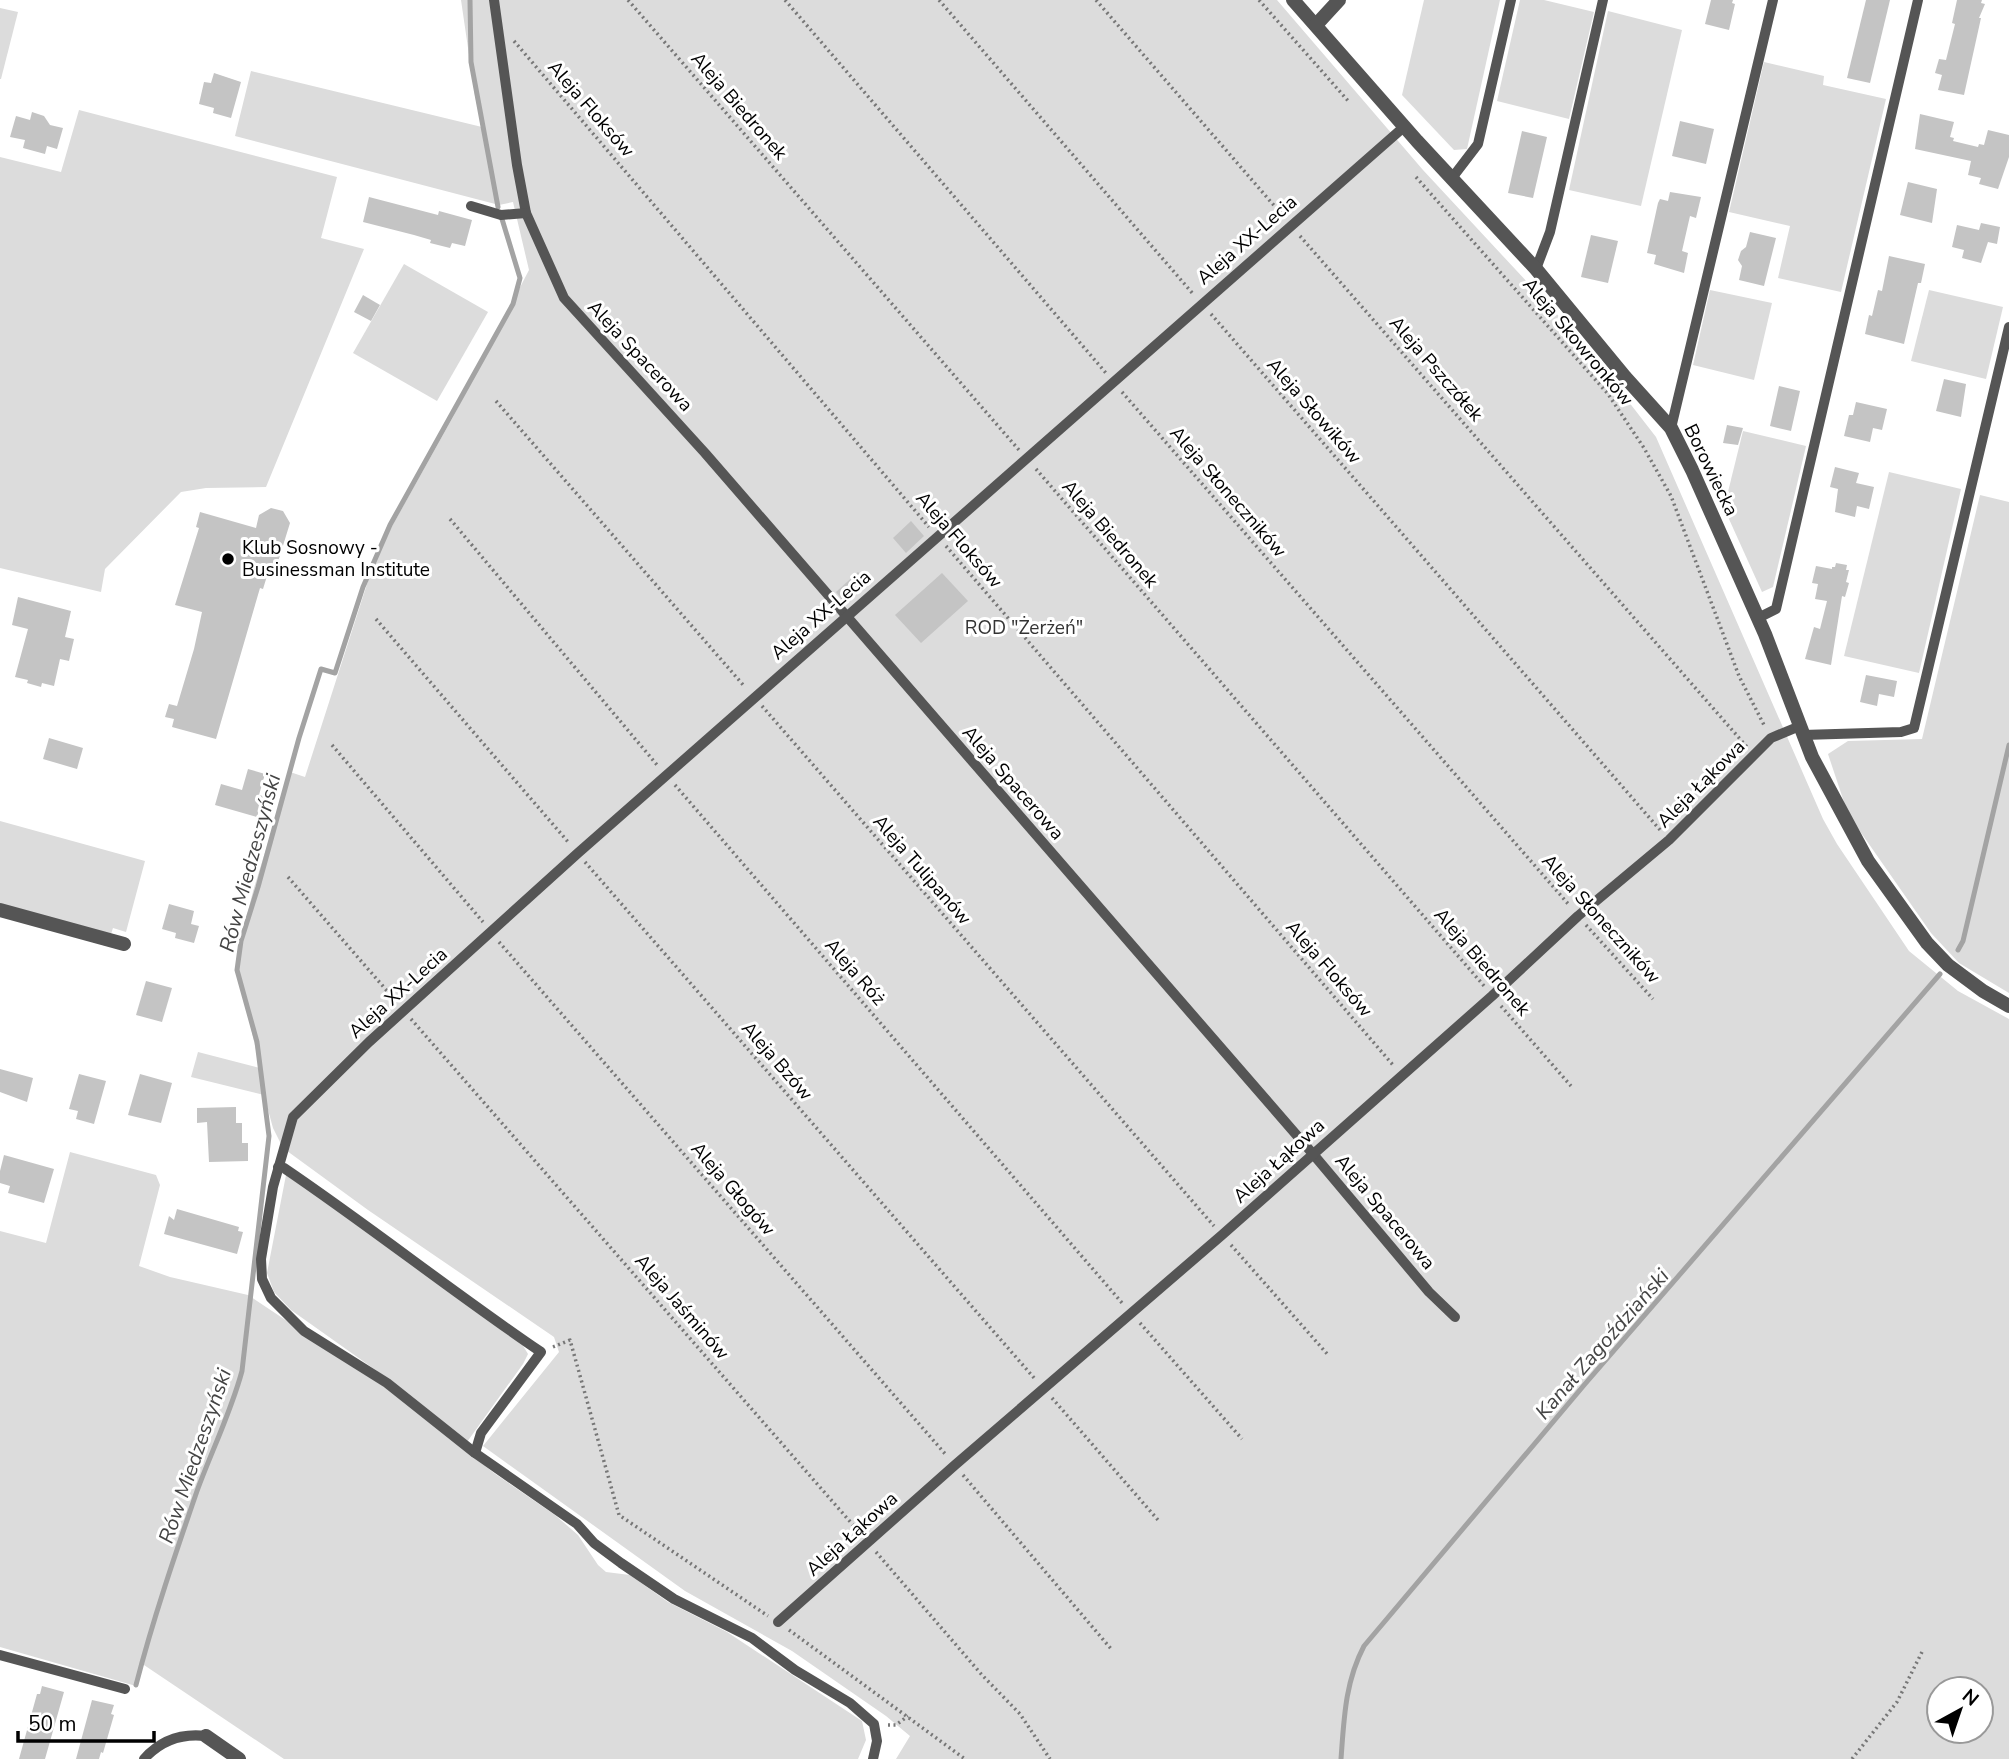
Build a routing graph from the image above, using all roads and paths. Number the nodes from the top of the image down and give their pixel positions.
1 (494, 0) edge
2 (628, 0) edge
3 (785, 0) edge
4 (939, 0) edge
5 (1096, 0) edge
6 (1259, 0) edge
7 (1293, 0) edge
8 (1339, 0) edge
9 (1511, 0) edge
10 (1603, 0) edge
11 (1773, 0) edge
12 (1918, 0) edge
13 (497, 21) junction
14 (1315, 25) junction
15 (1350, 103) dead end
16 (1405, 126) junction
17 (1416, 177) dead end
18 (1452, 178) junction
19 (471, 205) dead end
20 (526, 213) junction
21 (1291, 225) junction
22 (1536, 269) junction
23 (1201, 303) junction
24 (2009, 327) edge
25 (1113, 382) junction
26 (496, 401) dead end
27 (1671, 428) junction
28 (1026, 458) junction
29 (450, 519) dead end
30 (938, 537) junction
31 (846, 616) junction
32 (1758, 618) junction
33 (376, 619) dead end
34 (755, 698) junction
35 (1802, 731) junction
36 (1771, 738) junction
37 (332, 746) dead end
38 (1755, 756) junction
39 (666, 775) junction
40 (1670, 840) junction
41 (578, 853) junction
42 (288, 877) dead end
43 (0, 910) edge
44 (1578, 916) junction
45 (491, 931) junction
46 (124, 944) dead end
47 (1492, 996) junction
48 (1653, 999) dead end
49 (2009, 1006) edge
50 (405, 1011) junction
51 (1401, 1075) junction
52 (1571, 1086) dead end
53 (1313, 1154) junction
54 (278, 1167) junction
55 (1222, 1235) junction
56 (1131, 1312) junction
57 (1455, 1317) dead end
58 (541, 1352) junction
59 (1329, 1356) dead end
60 (1045, 1390) junction
61 (1242, 1439) dead end
62 (475, 1453) junction
63 (955, 1465) junction
64 (1158, 1520) dead end
65 (868, 1542) junction
66 (778, 1622) junction
67 (1112, 1650) dead end
68 (1922, 1652) dead end
69 (0, 1655) edge
70 (125, 1689) dead end
71 (909, 1716) junction
72 (206, 1736) joint
73 (877, 1741) junction
74 (144, 1759) edge
75 (239, 1759) edge
76 (873, 1759) edge
77 (965, 1759) edge
78 (1050, 1759) edge
79 (1852, 1759) edge

1 - 13 lane, Aleja Spacerowa
2 - 28 path, Aleja Biedronek
3 - 25 path, Aleja Słoneczników
4 - 23 path, Aleja Słowików
5 - 21 path, Aleja Pszczółek
6 - 15 path
7 - 14 street, Borowiecka
8 - 14 street
9 - 18 lane
10 - 22 lane
11 - 27 lane
12 - 32 lane
13 - 20 lane, Aleja Spacerowa
13 - 30 path, Aleja Floksów
14 - 16 street, Borowiecka
16 - 18 street, Borowiecka
16 - 21 lane, Aleja XX-Lecia
17 - 36 path, Aleja Skowronków
18 - 22 street, Borowiecka
19 - 20 lane
20 - 31 lane, Aleja Spacerowa
21 - 23 lane, Aleja XX-Lecia
21 - 38 path, Aleja Pszczółek
22 - 27 street, Borowiecka
23 - 25 lane, Aleja XX-Lecia
23 - 40 path, Aleja Słowików
24 - 35 lane
25 - 28 lane, Aleja XX-Lecia
25 - 44 path, Aleja Słoneczników
26 - 34 path, Aleja Tulipanów
27 - 32 street, Borowiecka
28 - 30 lane, Aleja XX-Lecia
28 - 47 path, Aleja Biedronek
29 - 39 path, Aleja Róż
30 - 31 lane, Aleja XX-Lecia
30 - 51 path, Aleja Floksów
31 - 34 lane, Aleja XX-Lecia
31 - 53 lane, Aleja Spacerowa
32 - 35 street, Borowiecka
33 - 41 path, Aleja Bzów
34 - 39 lane, Aleja XX-Lecia
34 - 55 path, Aleja Tulipanów
35 - 36 lane, Aleja Łąkowa
35 - 49 street, Borowiecka
36 - 38 lane, Aleja Łąkowa
37 - 45 path, Aleja Głogów
38 - 40 lane, Aleja Łąkowa
39 - 41 lane, Aleja XX-Lecia
39 - 56 path, Aleja Róż
40 - 44 lane, Aleja Łąkowa
41 - 45 lane, Aleja XX-Lecia
41 - 60 path, Aleja Bzów
42 - 50 path, Aleja Jaśminów
43 - 46 street
44 - 47 lane, Aleja Łąkowa
44 - 48 path, Aleja Słoneczników
45 - 50 lane, Aleja XX-Lecia
45 - 63 path, Aleja Głogów
47 - 51 lane, Aleja Łąkowa
47 - 52 path, Aleja Biedronek
50 - 54 lane, Aleja XX-Lecia
50 - 65 path, Aleja Jaśminów
51 - 53 lane, Aleja Łąkowa
53 - 55 lane, Aleja Łąkowa
53 - 57 lane, Aleja Spacerowa
54 - 58 lane
54 - 62 lane, Aleja XX-Lecia
55 - 56 lane, Aleja Łąkowa
55 - 59 path, Aleja Tulipanów
56 - 60 lane, Aleja Łąkowa
56 - 61 path, Aleja Róż
58 - 62 lane
58 - 66 path
60 - 63 lane, Aleja Łąkowa
60 - 64 path, Aleja Bzów
62 - 73 lane, Aleja XX-Lecia
63 - 65 lane, Aleja Łąkowa
63 - 67 path, Aleja Głogów
65 - 66 lane, Aleja Łąkowa
65 - 78 path, Aleja Jaśminów
66 - 71 path
68 - 79 path
69 - 70 lane
71 - 73 path
71 - 77 path
72 - 74 lane
72 - 75 street
73 - 76 lane

